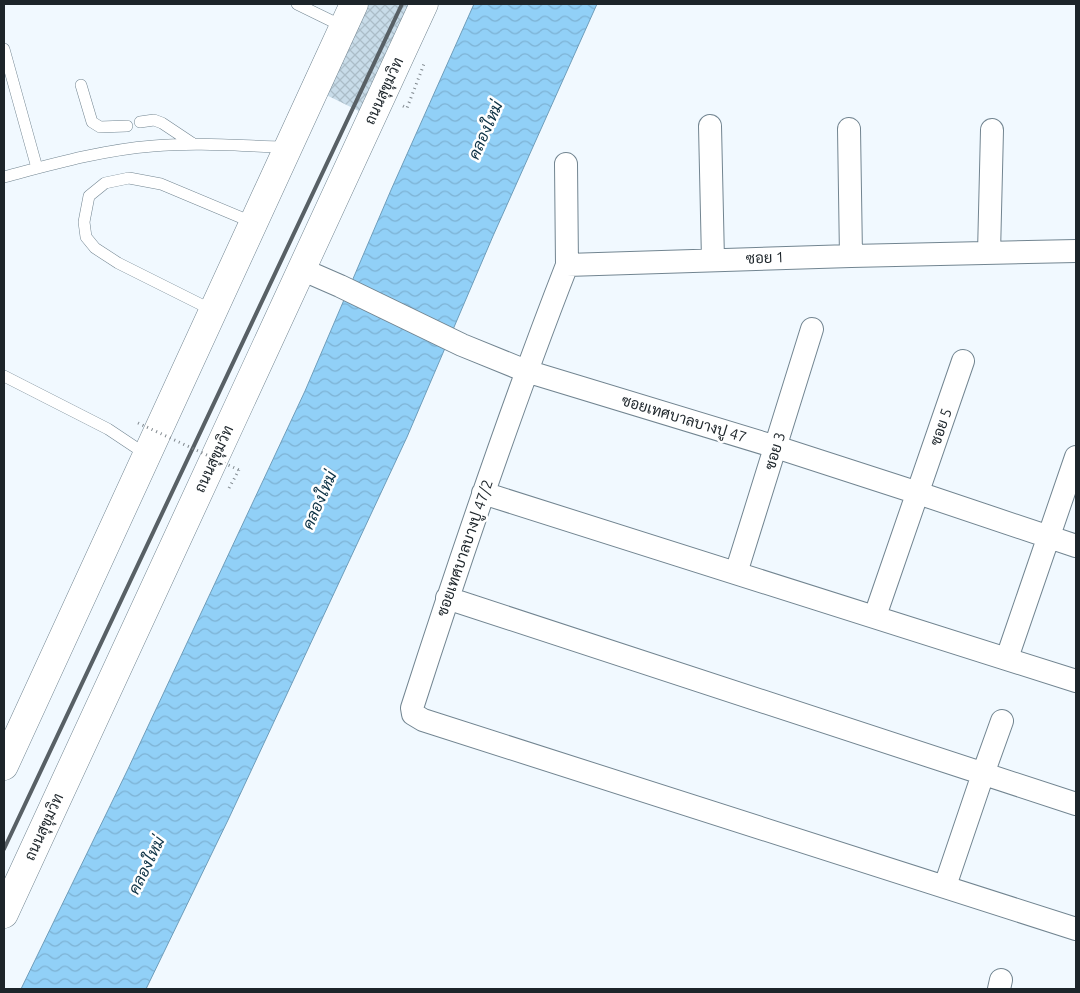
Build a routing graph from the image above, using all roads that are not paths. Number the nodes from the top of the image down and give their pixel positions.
1 (298, 4) edge
2 (424, 4) edge
3 (349, 15) edge
4 (4, 49) edge
5 (81, 85) dead end
6 (140, 122) dead end
7 (127, 126) dead end
8 (710, 126) dead end
9 (849, 129) dead end
10 (992, 130) dead end
11 (192, 143) junction
12 (288, 148) junction
13 (566, 164) dead end
14 (37, 168) junction
15 (4, 177) edge
16 (254, 223) junction
17 (1076, 251) edge
18 (988, 253) junction
19 (851, 256) junction
20 (713, 260) junction
21 (567, 265) junction
22 (301, 269) junction
23 (214, 311) junction
24 (812, 329) dead end
25 (963, 361) dead end
26 (526, 371) junction
27 (4, 376) edge
28 (776, 447) junction
29 (147, 455) junction
30 (1076, 457) edge
31 (918, 492) junction
32 (483, 493) junction
33 (1048, 538) junction
34 (1076, 546) edge
35 (736, 573) junction
36 (447, 598) junction
37 (875, 616) junction
38 (1007, 658) junction
39 (1076, 681) edge
40 (1002, 721) dead end
41 (4, 766) edge
42 (982, 774) junction
43 (1076, 804) edge
44 (945, 886) junction
45 (4, 914) edge
46 (1076, 928) edge

1 - 3 lane
2 - 22 highway, ถนนสุขุมวิท
3 - 12 highway
4 - 14 lane
5 - 7 lane
6 - 11 lane
8 - 20 street
9 - 19 street
10 - 18 street
11 - 12 lane
11 - 14 lane
12 - 16 highway
13 - 21 street
14 - 15 lane
16 - 23 highway
16 - 23 lane
17 - 18 street, ซอย 1
18 - 19 street, ซอย 1
19 - 20 street, ซอย 1
20 - 21 street, ซอย 1
21 - 26 street
22 - 26 street, ซอยเทศบาลบางปู 47
22 - 45 highway, ถนนสุขุมวิท
23 - 29 highway
24 - 28 street, ซอย 3
25 - 31 street, ซอย 5
26 - 28 street, ซอยเทศบาลบางปู 47
26 - 32 street, ซอยเทศบาลบางปู 47/2
27 - 29 lane
28 - 31 street, ซอยเทศบาลบางปู 47
28 - 35 street, ซอย 3
29 - 41 highway
30 - 33 street
31 - 33 street, ซอยเทศบาลบางปู 47
31 - 37 street, ซอย 5
32 - 35 street
32 - 36 street, ซอยเทศบาลบางปู 47/2
33 - 34 street, ซอยเทศบาลบางปู 47
33 - 38 street
35 - 37 street
36 - 42 street
36 - 44 street, ซอยเทศบาลบางปู 47/2
37 - 38 street
38 - 39 street
40 - 42 street
42 - 43 street
42 - 44 street
44 - 46 street

